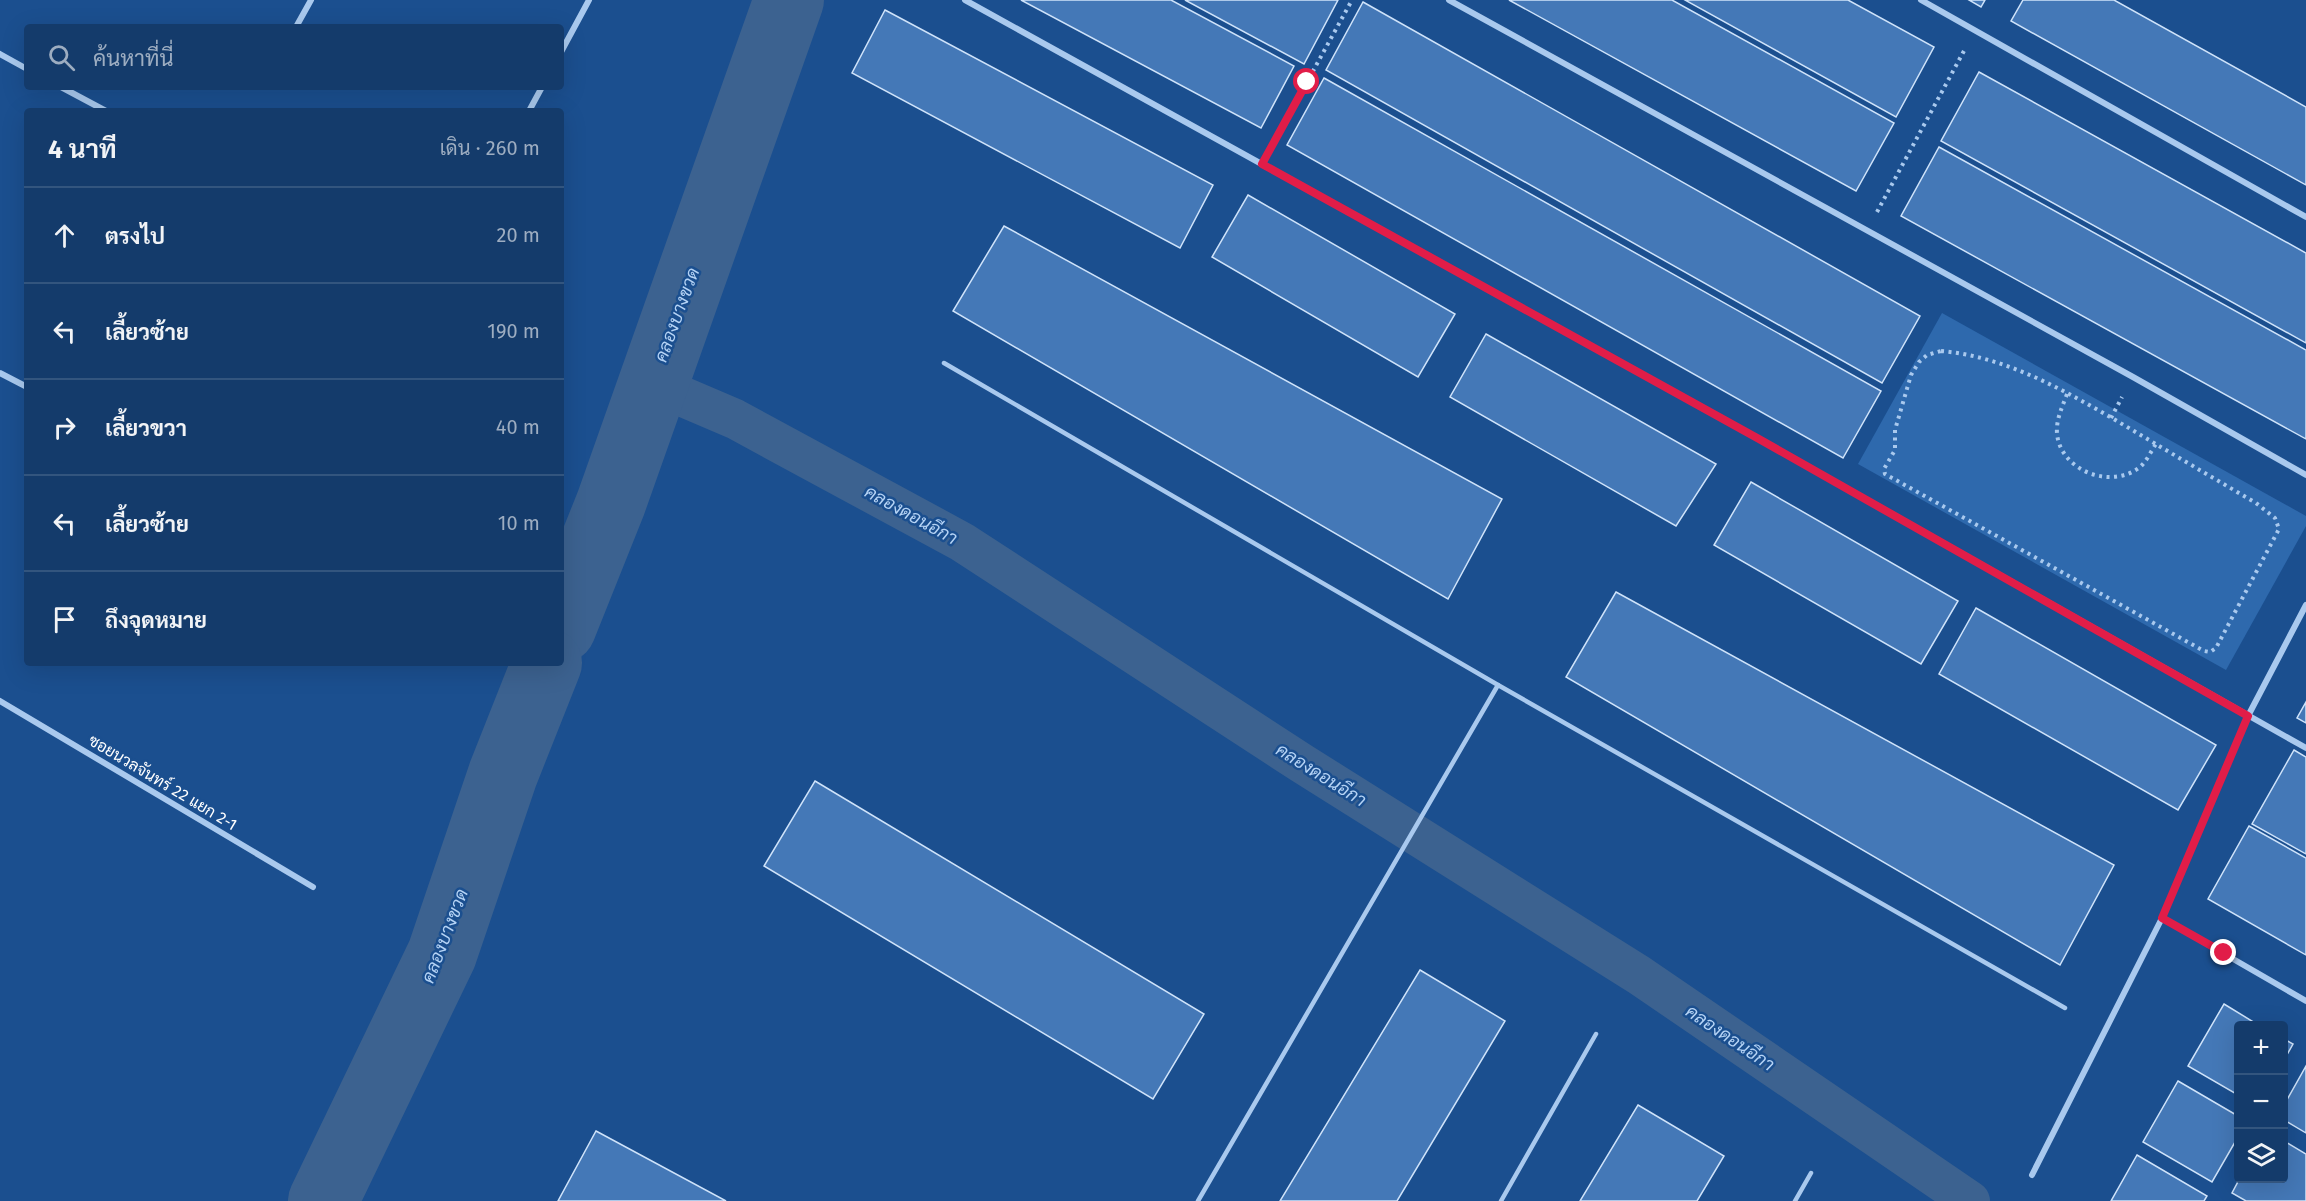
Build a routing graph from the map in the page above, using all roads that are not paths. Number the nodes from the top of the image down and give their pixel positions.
1 (311, 0) edge
2 (589, 0) edge
3 (965, 0) edge
4 (1449, 0) edge
5 (1921, 0) edge
6 (298, 24) edge
7 (564, 46) edge
8 (0, 54) edge
9 (24, 67) edge
10 (67, 90) edge
11 (540, 90) edge
12 (100, 108) edge
13 (531, 108) edge
14 (2306, 217) edge
15 (944, 363) dead end
16 (0, 373) edge
17 (24, 385) edge
18 (2306, 475) edge
19 (2306, 605) edge
20 (1498, 685) junction
21 (0, 701) edge
22 (2248, 716) junction
23 (2306, 748) edge
24 (313, 887) dead end
25 (2162, 918) junction
26 (2306, 1001) edge
27 (2065, 1008) dead end
28 (1596, 1034) dead end
29 (1811, 1173) dead end
30 (2032, 1175) dead end
31 (1198, 1201) edge
32 (1501, 1201) edge
33 (1795, 1201) edge

1 - 6 street
2 - 7 street
3 - 22 street
4 - 18 street
5 - 14 street
8 - 9 street
10 - 12 street
11 - 13 street
15 - 20 lane
16 - 17 street
19 - 22 street
20 - 27 lane
20 - 31 lane
21 - 24 street, ซอยนวลจันทร์ 22 แยก 2-1
22 - 23 street
22 - 25 street
25 - 26 street
25 - 30 street
28 - 32 lane
29 - 33 lane

